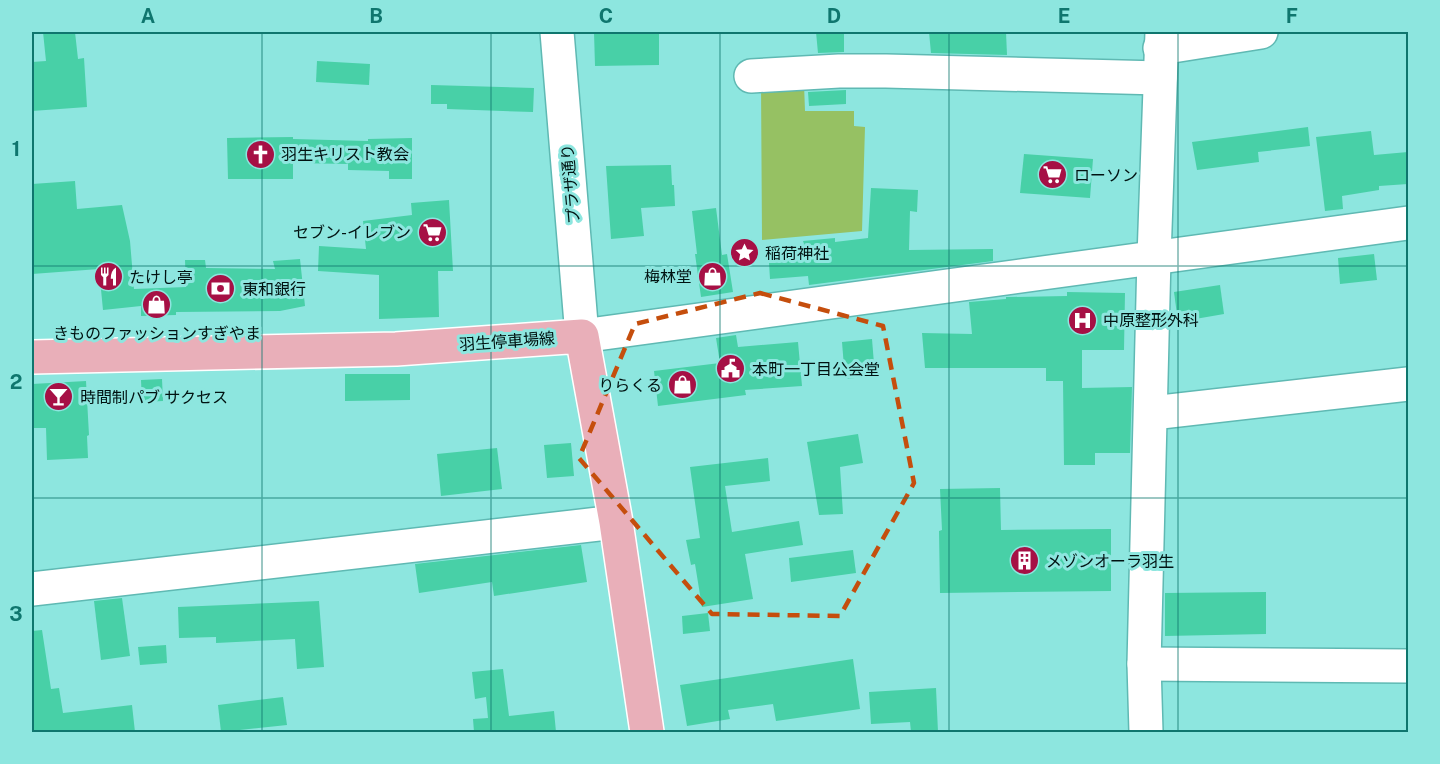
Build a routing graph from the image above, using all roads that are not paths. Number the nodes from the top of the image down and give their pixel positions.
1 (557, 32) edge
2 (1262, 32) edge
3 (1161, 52) edge
4 (752, 76) dead end
5 (1408, 223) edge
6 (1154, 258) junction
7 (582, 336) junction
8 (32, 357) edge
9 (1408, 384) edge
10 (1152, 413) junction
11 (616, 522) junction
12 (32, 589) edge
13 (1144, 664) junction
14 (1408, 666) edge
15 (647, 732) edge
16 (1146, 732) edge

1 - 7 street, プラザ通り
2 - 3 street
3 - 4 street
3 - 6 street
5 - 6 street
6 - 7 street
6 - 10 street
7 - 8 main road, 羽生停車場線
7 - 11 main road
9 - 10 street
10 - 13 street
11 - 12 street
11 - 15 main road
13 - 14 street
13 - 16 street

